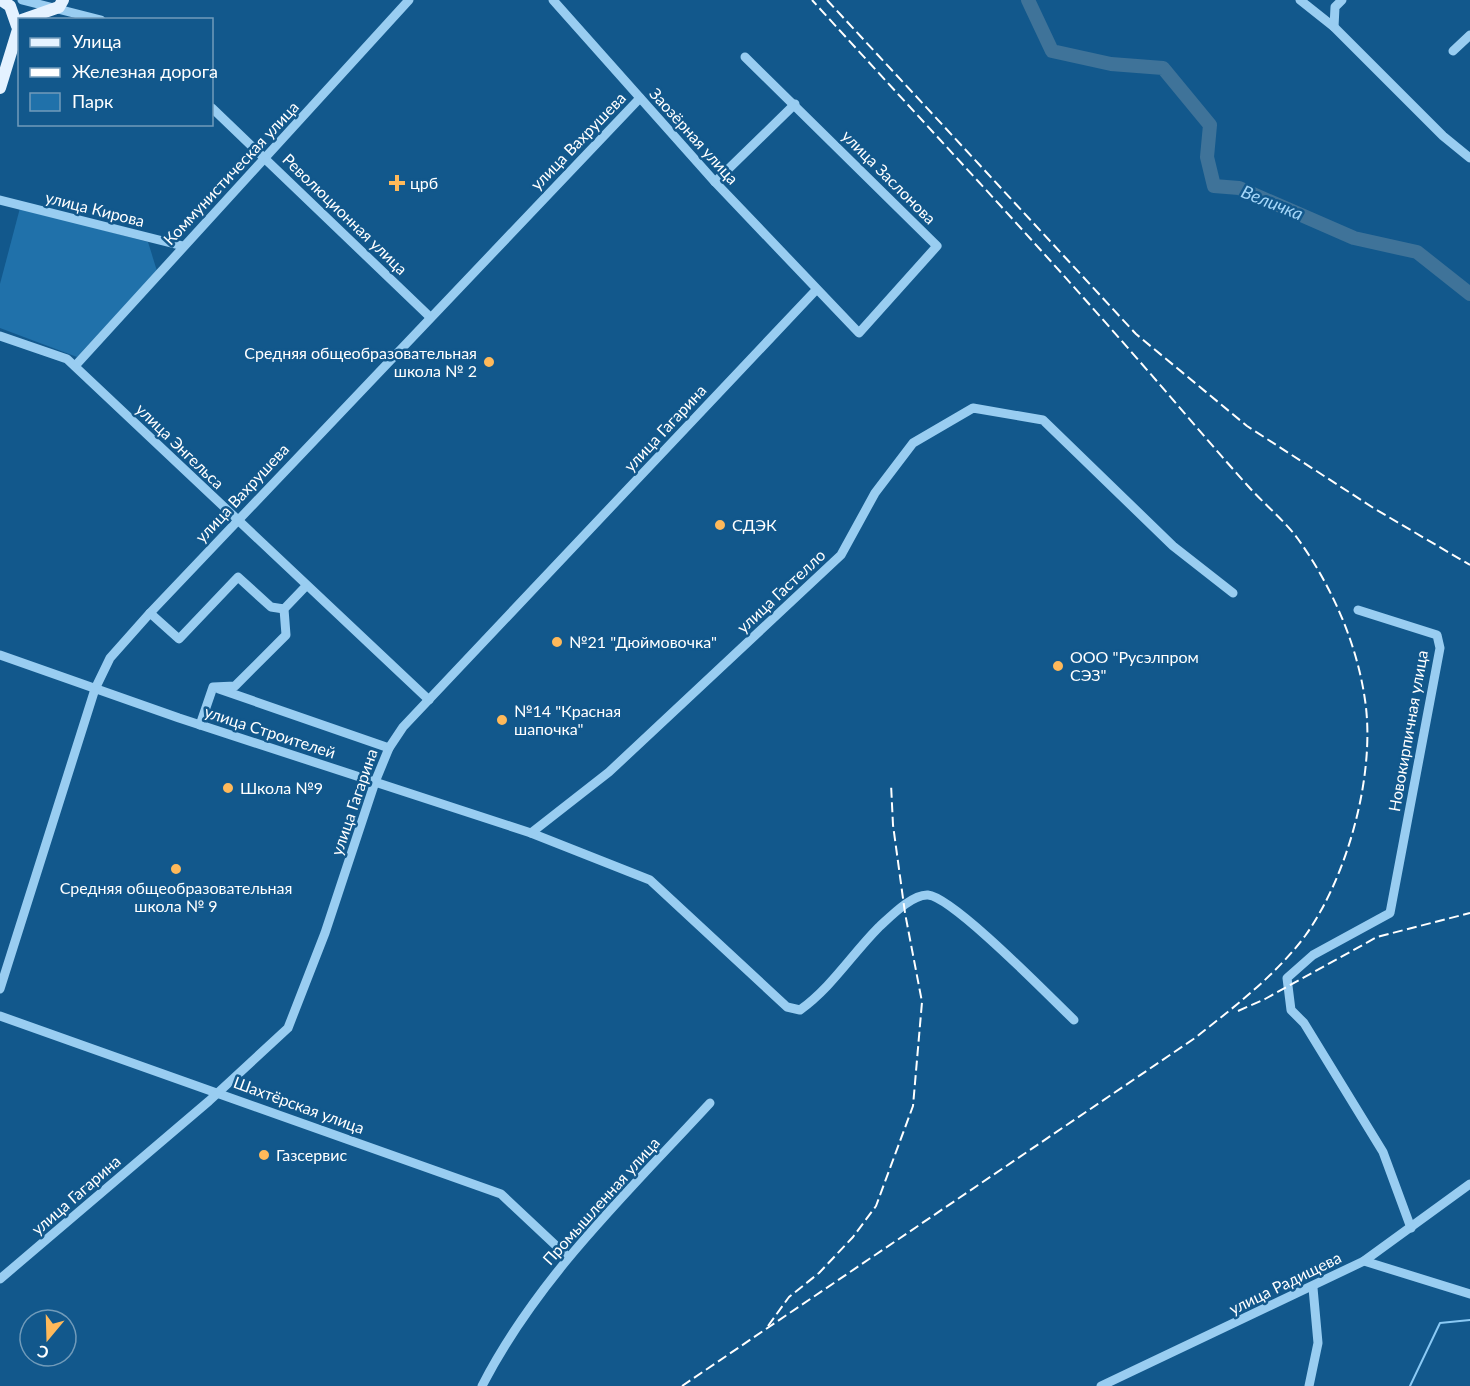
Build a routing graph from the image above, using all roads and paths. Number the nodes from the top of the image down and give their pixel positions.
1 (1, 0) edge
2 (22, 0) edge
3 (409, 0) edge
4 (554, 0) edge
5 (1300, 0) edge
6 (1342, 0) edge
7 (61, 4) edge
8 (30, 18) edge
9 (96, 18) edge
10 (18, 21) edge
11 (18, 26) edge
12 (1334, 27) junction
13 (1470, 34) edge
14 (1453, 51) dead end
15 (745, 57) dead end
16 (0, 88) edge
17 (640, 98) junction
18 (795, 104) junction
19 (213, 109) edge
20 (266, 158) junction
21 (1470, 158) edge
22 (715, 182) junction
23 (0, 200) edge
24 (183, 246) junction
25 (816, 290) junction
26 (430, 317) junction
27 (0, 336) edge
28 (75, 366) junction
29 (236, 520) junction
30 (306, 586) junction
31 (1233, 593) dead end
32 (284, 609) junction
33 (1358, 609) dead end
34 (150, 614) junction
35 (0, 656) edge
36 (213, 687) junction
37 (95, 688) junction
38 (429, 700) junction
39 (200, 725) junction
40 (389, 748) junction
41 (375, 782) junction
42 (531, 833) junction
43 (0, 989) edge
44 (0, 1016) edge
45 (1074, 1020) dead end
46 (219, 1092) junction
47 (710, 1103) dead end
48 (1470, 1184) edge
49 (1411, 1228) junction
50 (567, 1257) junction
51 (1364, 1261) junction
52 (0, 1280) edge
53 (1313, 1288) junction
54 (1470, 1294) edge
55 (482, 1386) edge
56 (1101, 1386) edge
57 (1309, 1386) edge

1 - 10 main road
2 - 7 street
3 - 20 street, Коммунистическая улица
4 - 17 street, Заозёрная улица
5 - 12 street
6 - 12 street
7 - 8 main road
7 - 9 street
11 - 16 main road
12 - 21 street
13 - 14 street
15 - 18 street, улица Заслонова
17 - 22 street, Заозёрная улица
17 - 26 street, улица Вахрушева
18 - 22 street
18 - 25 street, улица Заслонова
19 - 20 street, Революционная улица
20 - 24 street, Коммунистическая улица
20 - 26 street, Революционная улица
22 - 25 street, Заозёрная улица
23 - 24 street, улица Кирова
24 - 28 street, Коммунистическая улица
25 - 38 street, улица Гагарина
26 - 29 street, улица Вахрушева
27 - 28 street, улица Энгельса
28 - 29 street, улица Энгельса
29 - 30 street, улица Энгельса
29 - 34 street, улица Вахрушева
30 - 32 street
30 - 38 street, улица Энгельса
31 - 42 street, улица Гастелло
32 - 34 street
32 - 36 street
33 - 49 street, Новокирпичная улица
34 - 37 street, улица Вахрушева
35 - 37 street, улица Строителей
36 - 39 street
36 - 40 street
37 - 39 street, улица Строителей
37 - 43 street, улица Вахрушева
38 - 40 street, улица Гагарина
39 - 41 street, улица Строителей
40 - 41 street, улица Гагарина
41 - 42 street, улица Строителей
41 - 46 street, улица Гагарина
42 - 45 street, улица Строителей
44 - 46 street, Шахтёрская улица
46 - 50 street, Шахтёрская улица
46 - 52 street, улица Гагарина
47 - 50 street, Промышленная улица
48 - 49 street, улица Радищева
49 - 51 street, улица Радищева
50 - 55 street, Промышленная улица
51 - 53 street, улица Радищева
51 - 54 street
53 - 56 street, улица Радищева
53 - 57 street

